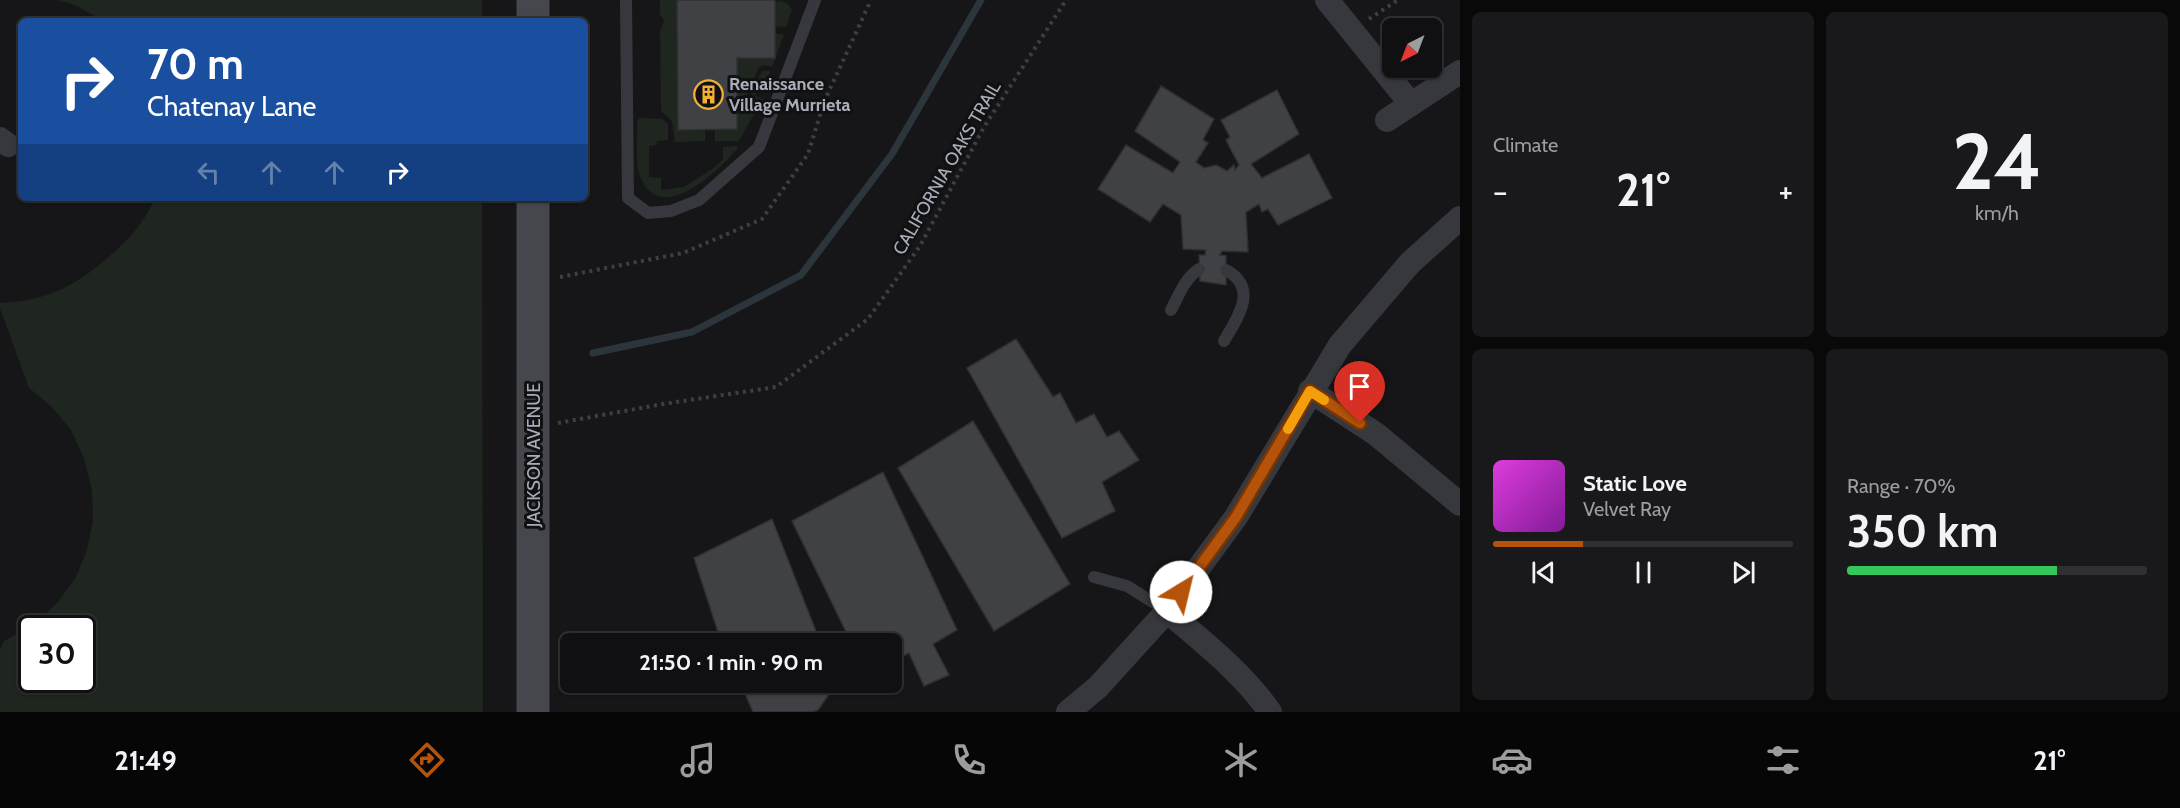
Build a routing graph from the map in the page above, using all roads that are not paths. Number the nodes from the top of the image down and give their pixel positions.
1 (533, 0) edge
2 (626, 0) edge
3 (814, 0) edge
4 (1327, 0) edge
5 (533, 18) edge
6 (1460, 72) edge
7 (1411, 104) junction
8 (1387, 120) dead end
9 (533, 201) edge
10 (1460, 218) edge
11 (1199, 269) dead end
12 (1226, 270) dead end
13 (1172, 310) dead end
14 (1224, 341) dead end
15 (1310, 391) junction
16 (1460, 504) edge
17 (1094, 577) dead end
18 (1167, 611) junction
19 (533, 712) edge
20 (1068, 712) edge
21 (1270, 712) edge

1 - 5 main road
2 - 3 lane
4 - 7 street
6 - 7 street
7 - 8 street
9 - 19 main road, JACKSON AVENUE
10 - 15 street
11 - 13 lane
12 - 14 lane
15 - 16 street
15 - 18 street
17 - 18 lane
18 - 20 street
18 - 21 street

